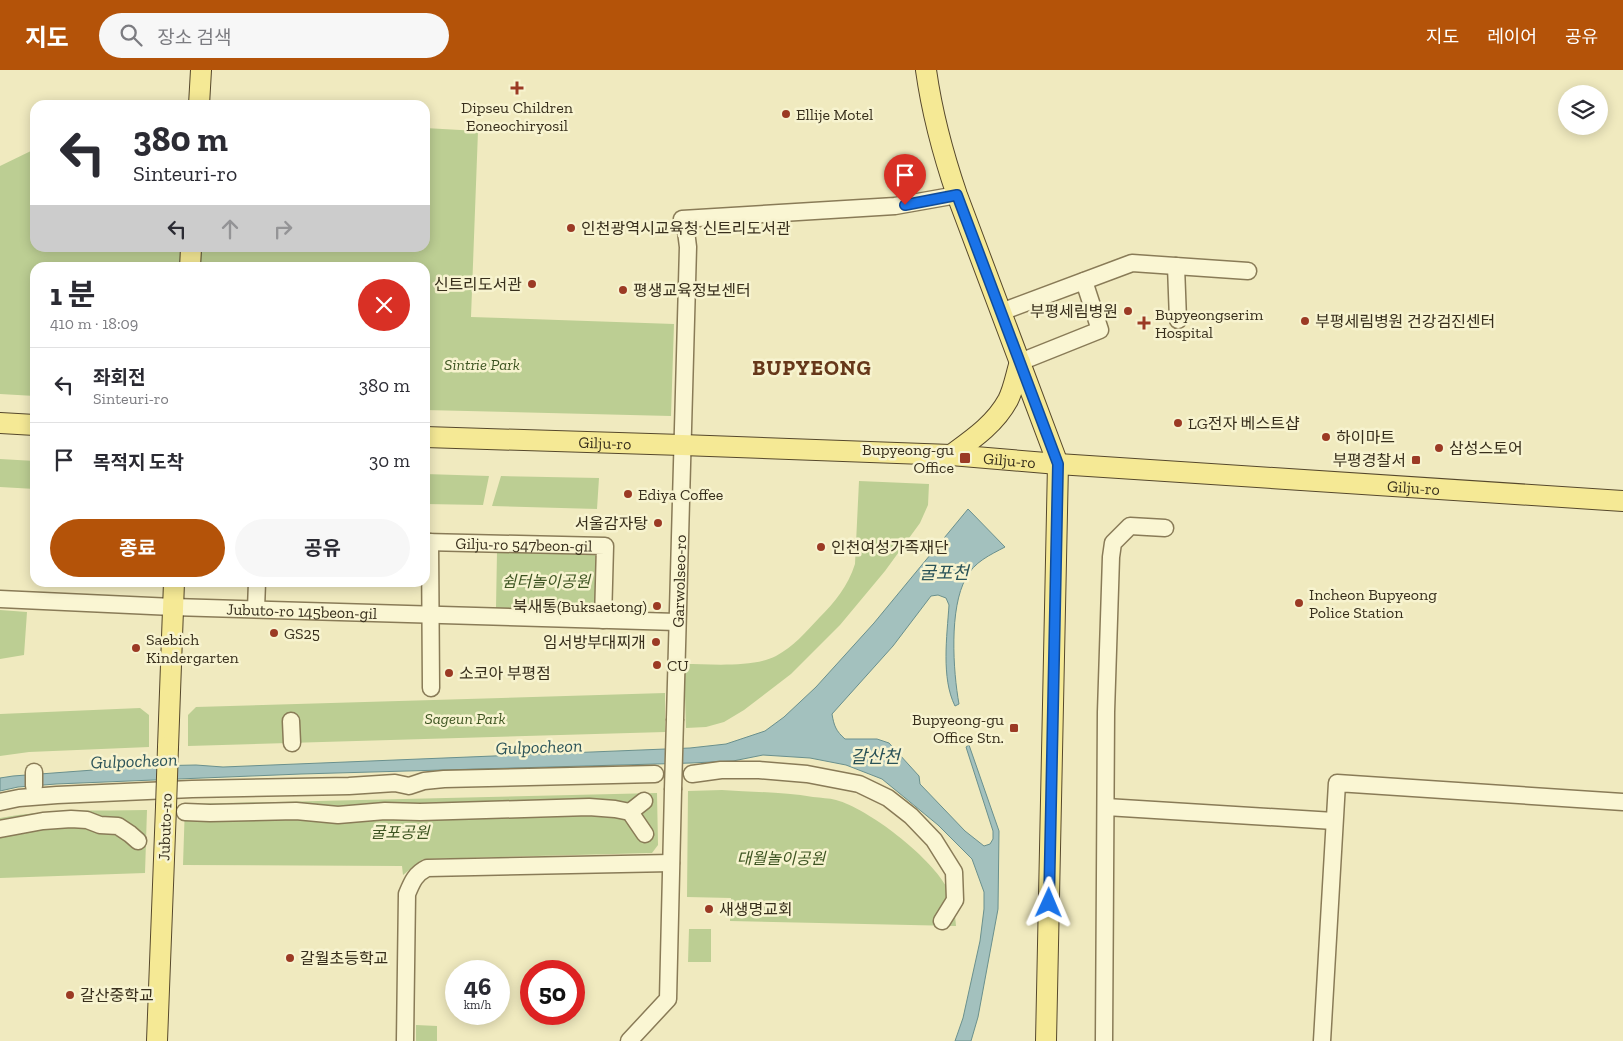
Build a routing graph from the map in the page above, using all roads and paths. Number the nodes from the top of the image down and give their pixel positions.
1 (201, 70) edge
2 (926, 70) edge
3 (199, 100) edge
4 (957, 195) junction
5 (1176, 266) junction
6 (1248, 271) dead end
7 (1084, 281) junction
8 (1001, 312) junction
9 (1178, 320) dead end
10 (1020, 362) junction
11 (0, 423) edge
12 (30, 425) edge
13 (430, 437) edge
14 (682, 444) junction
15 (951, 455) junction
16 (1058, 464) junction
17 (1623, 502) edge
18 (1165, 528) dead end
19 (430, 542) edge
20 (174, 587) edge
21 (257, 587) edge
22 (430, 587) edge
23 (0, 599) edge
24 (173, 607) junction
25 (256, 609) junction
26 (431, 615) junction
27 (603, 620) junction
28 (677, 622) junction
29 (431, 688) dead end
30 (291, 721) dead end
31 (292, 743) dead end
32 (654, 774) dead end
33 (692, 774) dead end
34 (644, 801) dead end
35 (0, 802) edge
36 (1623, 802) edge
37 (1106, 807) junction
38 (175, 810) junction
39 (630, 812) junction
40 (1334, 821) junction
41 (0, 829) edge
42 (645, 834) dead end
43 (138, 841) dead end
44 (671, 863) junction
45 (942, 921) dead end
46 (157, 1041) edge
47 (405, 1041) edge
48 (629, 1041) edge
49 (1046, 1041) edge
50 (1104, 1041) edge
51 (1322, 1041) edge

1 - 3 main road
2 - 4 main road
4 - 8 main road
4 - 14 street, Garwolseo-ro
5 - 6 street
5 - 7 street
5 - 9 street
7 - 8 street
7 - 10 street
8 - 10 main road
10 - 15 main road
10 - 16 main road
11 - 12 main road
13 - 14 main road, Gilju-ro
14 - 15 main road, Gilju-ro
14 - 28 street, Garwolseo-ro
15 - 16 main road, Gilju-ro
16 - 17 main road, Gilju-ro
16 - 49 main road
18 - 37 street
19 - 27 street, Gilju-ro 547beon-gil
20 - 24 main road, Jubuto-ro
21 - 25 street
22 - 26 street
23 - 24 street, Jubuto-ro 145beon-gil
24 - 25 street, Jubuto-ro 145beon-gil
24 - 38 main road, Jubuto-ro, bridge
25 - 26 street, Jubuto-ro 145beon-gil
26 - 27 street, Jubuto-ro 145beon-gil
26 - 29 street
27 - 28 street, Jubuto-ro 145beon-gil
28 - 44 street, Garwolseo-ro, bridge
30 - 31 street
32 - 35 street
33 - 45 street
34 - 39 street
36 - 40 street
37 - 40 street
37 - 50 street
38 - 39 street
38 - 46 main road, Jubuto-ro
39 - 42 street
40 - 51 street
41 - 43 street
44 - 47 street
44 - 48 street

